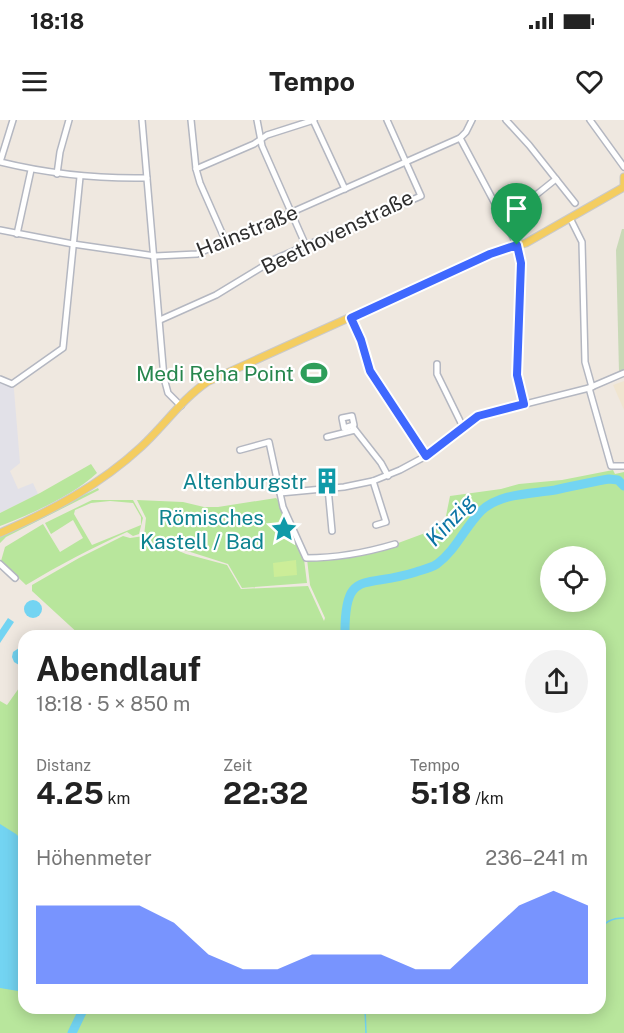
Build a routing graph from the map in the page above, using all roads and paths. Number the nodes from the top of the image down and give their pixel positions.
1 (14, 120) edge
2 (69, 120) edge
3 (142, 120) edge
4 (191, 120) edge
5 (257, 120) edge
6 (314, 120) edge
7 (387, 120) edge
8 (472, 120) edge
9 (506, 120) edge
10 (590, 120) edge
11 (460, 138) junction
12 (261, 140) junction
13 (0, 162) edge
14 (406, 162) junction
15 (624, 167) edge
16 (196, 169) junction
17 (31, 170) junction
18 (57, 174) junction
19 (80, 177) junction
20 (624, 177) edge
21 (147, 178) junction
22 (556, 179) junction
23 (624, 185) edge
24 (345, 189) junction
25 (575, 203) dead end
26 (292, 212) junction
27 (501, 214) junction
28 (570, 218) junction
29 (0, 230) edge
30 (17, 234) junction
31 (226, 242) junction
32 (73, 244) junction
33 (517, 245) junction
34 (306, 246) junction
35 (155, 256) junction
36 (351, 318) junction
37 (160, 320) junction
38 (437, 364) dead end
39 (624, 374) edge
40 (0, 379) edge
41 (590, 387) junction
42 (524, 404) junction
43 (181, 406) junction
44 (464, 427) junction
45 (327, 437) dead end
46 (240, 450) dead end
47 (426, 456) junction
48 (624, 466) edge
49 (388, 476) junction
50 (373, 481) junction
51 (328, 488) junction
52 (280, 492) junction
53 (376, 525) dead end
54 (332, 531) dead end
55 (0, 533) edge
56 (395, 544) dead end
57 (0, 564) edge
58 (15, 578) dead end

1 - 13 street
2 - 18 street
3 - 21 street
4 - 16 street
5 - 12 street
6 - 12 street
6 - 24 street
7 - 14 street
8 - 11 street
9 - 22 street
10 - 15 street
11 - 14 street, Hainstraße
11 - 27 street
12 - 16 street
12 - 26 street
13 - 17 street
14 - 24 street, Hainstraße
14 - 34 street, Beethovenstraße
16 - 31 street
17 - 18 street
17 - 30 street
18 - 19 street
19 - 21 street
19 - 32 street
20 - 23 main road
21 - 35 street
22 - 25 street
22 - 27 street
23 - 28 main road
24 - 26 street, Hainstraße
26 - 31 street, Hainstraße
26 - 34 street
27 - 33 street
28 - 33 main road
28 - 41 street
29 - 30 street, Hainstraße
30 - 32 street, Hainstraße
31 - 35 street, Hainstraße
32 - 35 street, Hainstraße
32 - 40 street
33 - 36 main road
33 - 42 street
34 - 37 street, Beethovenstraße
35 - 37 street
36 - 43 main road
36 - 47 street
37 - 43 street
38 - 44 street
39 - 41 street
41 - 42 street
41 - 48 street
42 - 44 street
43 - 55 main road
44 - 47 street
45 - 49 street
46 - 52 street
47 - 49 street
49 - 50 street
50 - 51 street
50 - 53 street
51 - 52 street
51 - 54 street
52 - 56 street
57 - 58 street

